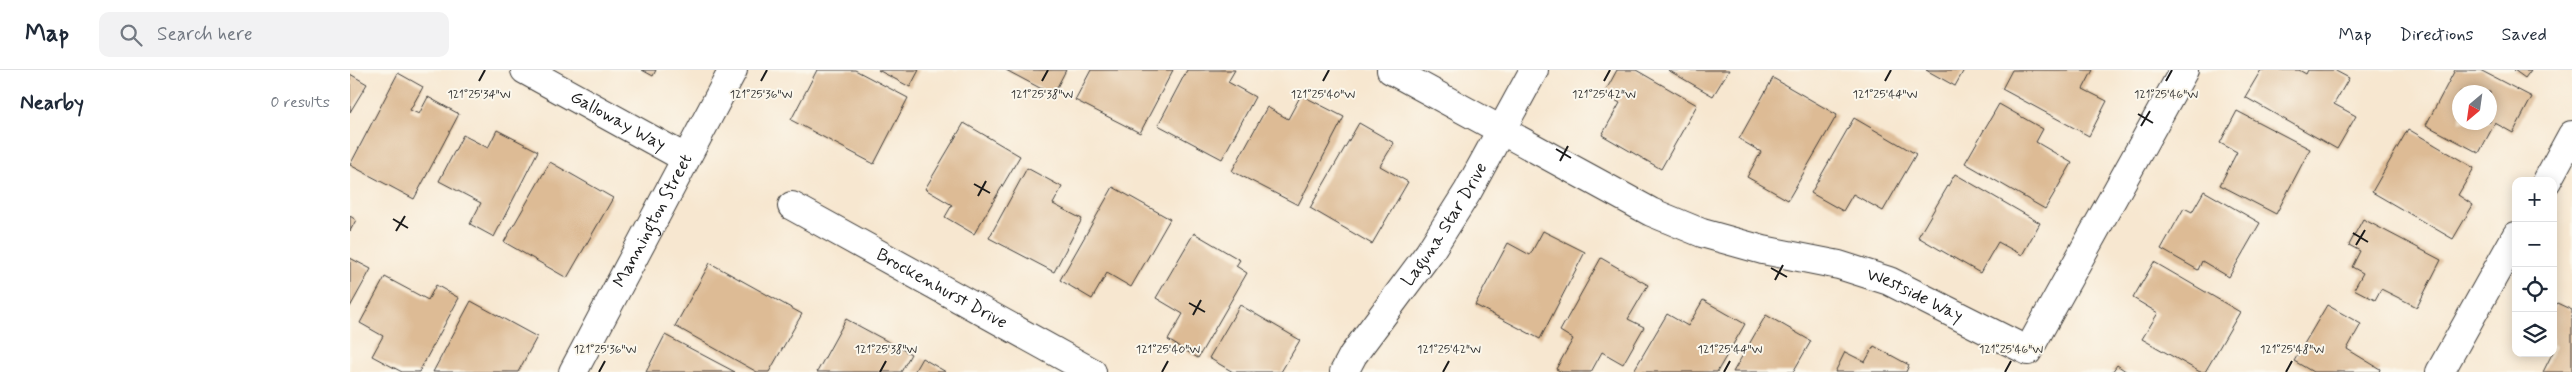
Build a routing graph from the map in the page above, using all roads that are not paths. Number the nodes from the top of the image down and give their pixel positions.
1 (526, 70) edge
2 (732, 70) edge
3 (1391, 70) edge
4 (1534, 70) edge
5 (2184, 70) edge
6 (1501, 131) junction
7 (2572, 135) edge
8 (685, 158) junction
9 (2548, 177) edge
10 (792, 206) dead end
11 (2512, 243) edge
12 (573, 372) edge
13 (1092, 372) edge
14 (1344, 372) edge
15 (2440, 372) edge

1 - 8 street, Galloway Way
2 - 8 street, Mannington Street
3 - 6 street
4 - 6 street, Laguna Star Drive
5 - 6 street, Westside Way
6 - 14 street, Laguna Star Drive
7 - 9 street
8 - 12 street, Mannington Street
10 - 13 street, Brockenhurst Drive
11 - 15 street

